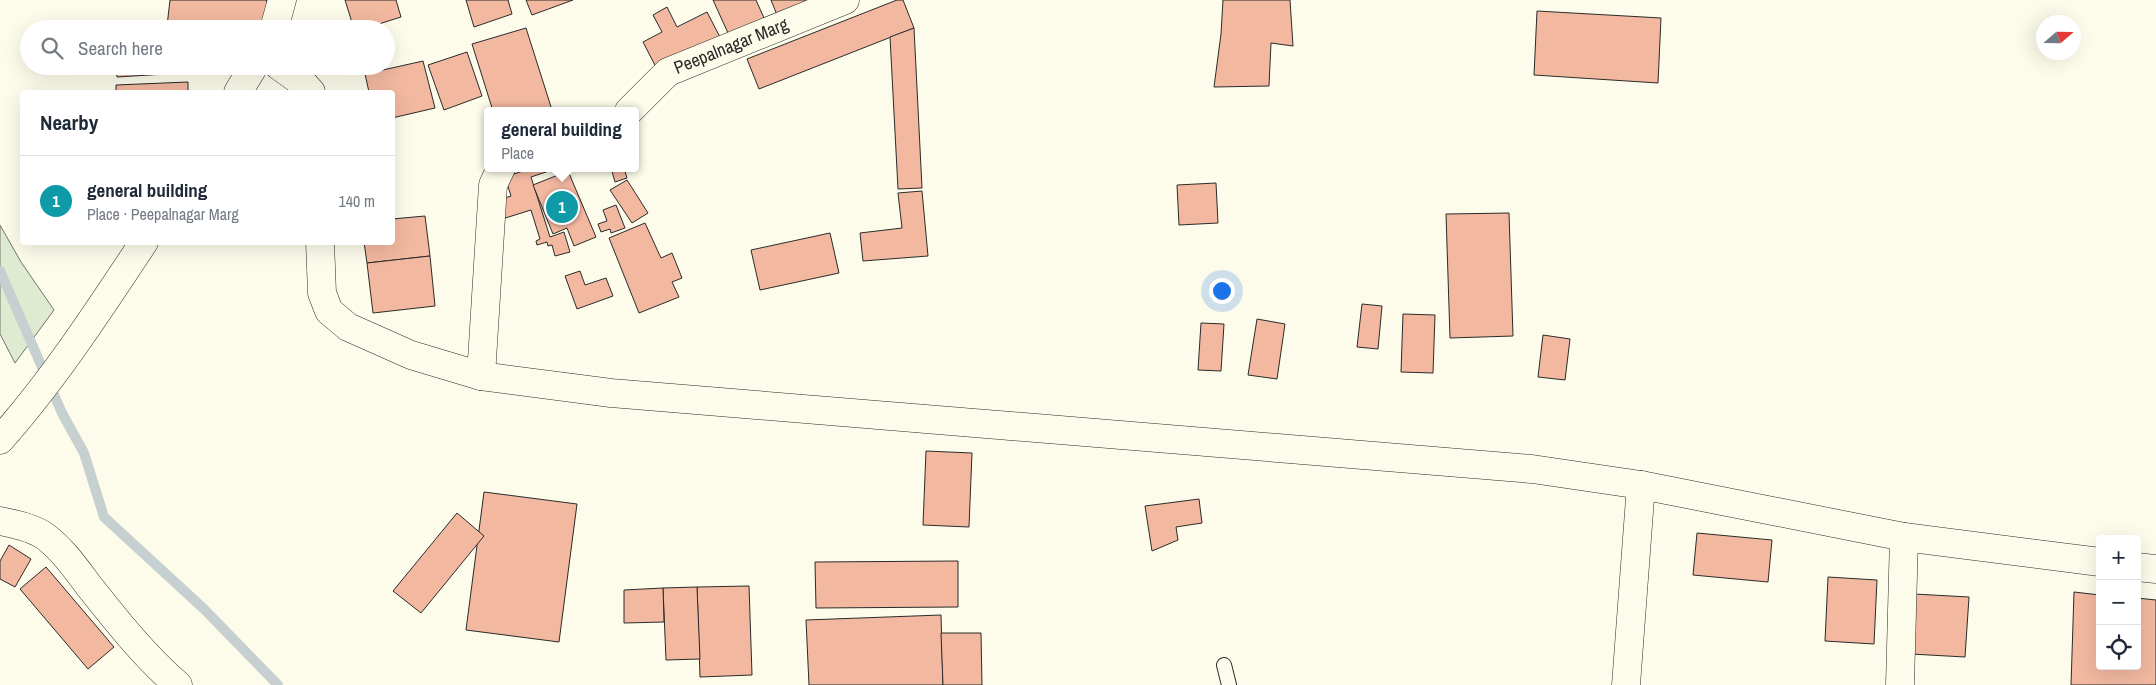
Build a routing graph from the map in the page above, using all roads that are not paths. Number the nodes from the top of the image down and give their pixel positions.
1 (282, 0) edge
2 (845, 0) edge
3 (276, 20) edge
4 (248, 75) edge
5 (292, 75) edge
6 (239, 90) edge
7 (309, 90) edge
8 (633, 107) edge
9 (499, 172) edge
10 (142, 245) edge
11 (320, 245) edge
12 (481, 376) junction
13 (0, 440) edge
14 (1641, 485) junction
15 (0, 521) edge
16 (1904, 537) junction
17 (2096, 561) edge
18 (2141, 567) edge
19 (2156, 569) edge
20 (1224, 665) dead end
21 (178, 685) edge
22 (1229, 685) edge
23 (1626, 685) edge
24 (1900, 685) edge

1 - 3 main road
2 - 8 main road, Peepalnagar Marg
4 - 6 main road
5 - 7 main road
9 - 12 main road
10 - 13 main road
11 - 12 main road
12 - 14 main road
14 - 16 main road
14 - 23 main road
15 - 21 main road
16 - 17 main road
16 - 24 main road
18 - 19 main road
20 - 22 lane

